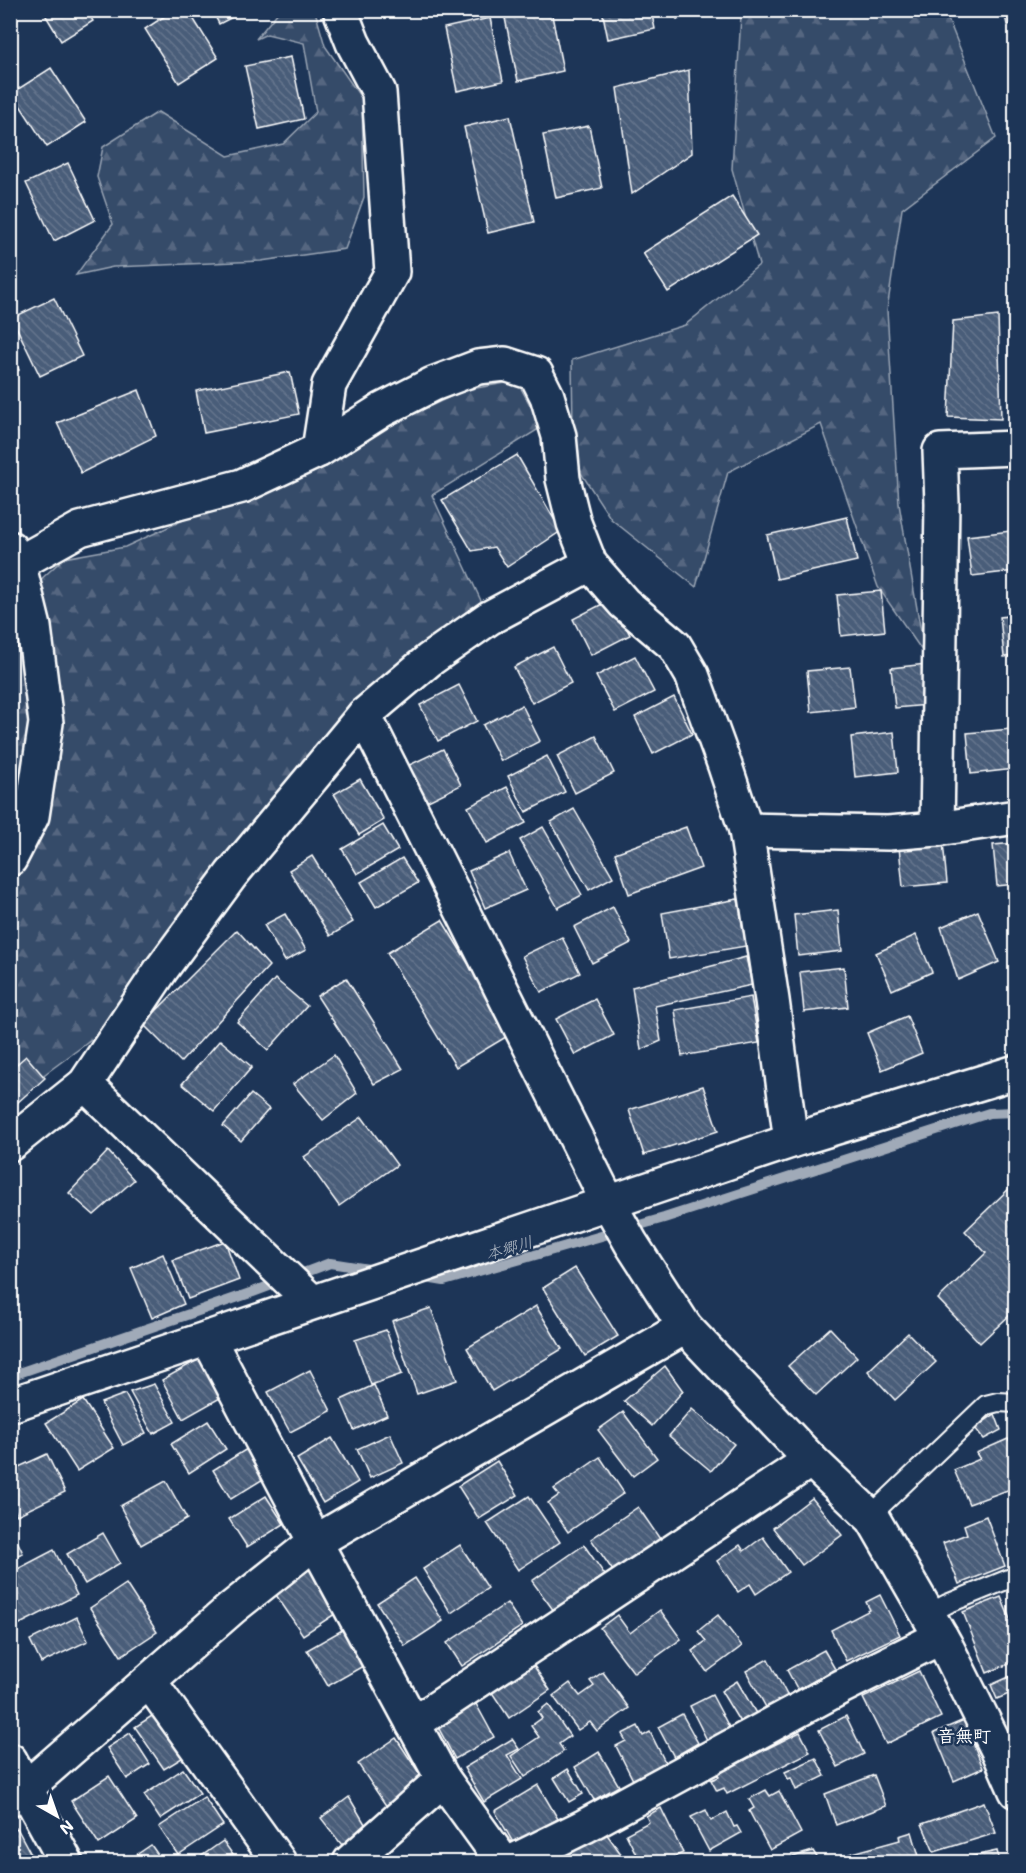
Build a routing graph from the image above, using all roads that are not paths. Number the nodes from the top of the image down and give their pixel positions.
1 (340, 10) edge
2 (1016, 448) edge
3 (319, 450) junction
4 (13, 559) edge
5 (590, 564) junction
6 (364, 715) junction
7 (1016, 817) edge
8 (937, 829) junction
9 (746, 830) junction
10 (10, 859) edge
11 (1016, 1072) edge
12 (85, 1084) junction
13 (791, 1141) junction
14 (10, 1144) edge
15 (610, 1206) junction
16 (309, 1299) junction
17 (685, 1327) junction
18 (208, 1338) junction
19 (1016, 1402) edge
20 (10, 1405) edge
21 (811, 1460) junction
22 (870, 1516) junction
23 (315, 1542) junction
24 (1016, 1576) edge
25 (934, 1625) junction
26 (149, 1681) junction
27 (413, 1724) junction
28 (10, 1760) edge
29 (443, 1779) junction
30 (1016, 1791) edge
31 (18, 1794) edge
32 (66, 1863) edge
33 (279, 1863) edge
34 (350, 1863) edge
35 (503, 1863) edge
36 (512, 1863) edge

1 - 3 street
2 - 8 street
3 - 4 street
3 - 5 street
4 - 10 street
5 - 6 street
5 - 9 street
6 - 12 street
6 - 15 street
7 - 8 street
8 - 9 street
9 - 13 street
11 - 13 street
12 - 14 street
12 - 16 street
13 - 15 street
15 - 16 street
15 - 17 street
16 - 18 street
17 - 21 street
17 - 23 street
18 - 20 street
18 - 23 street
19 - 22 lane
21 - 22 street
21 - 27 street
22 - 25 street
23 - 26 street
23 - 27 street
24 - 25 lane
25 - 30 street
25 - 36 street
26 - 31 street
26 - 33 street
27 - 29 street
28 - 31 street
29 - 34 street
29 - 35 street
31 - 32 street

